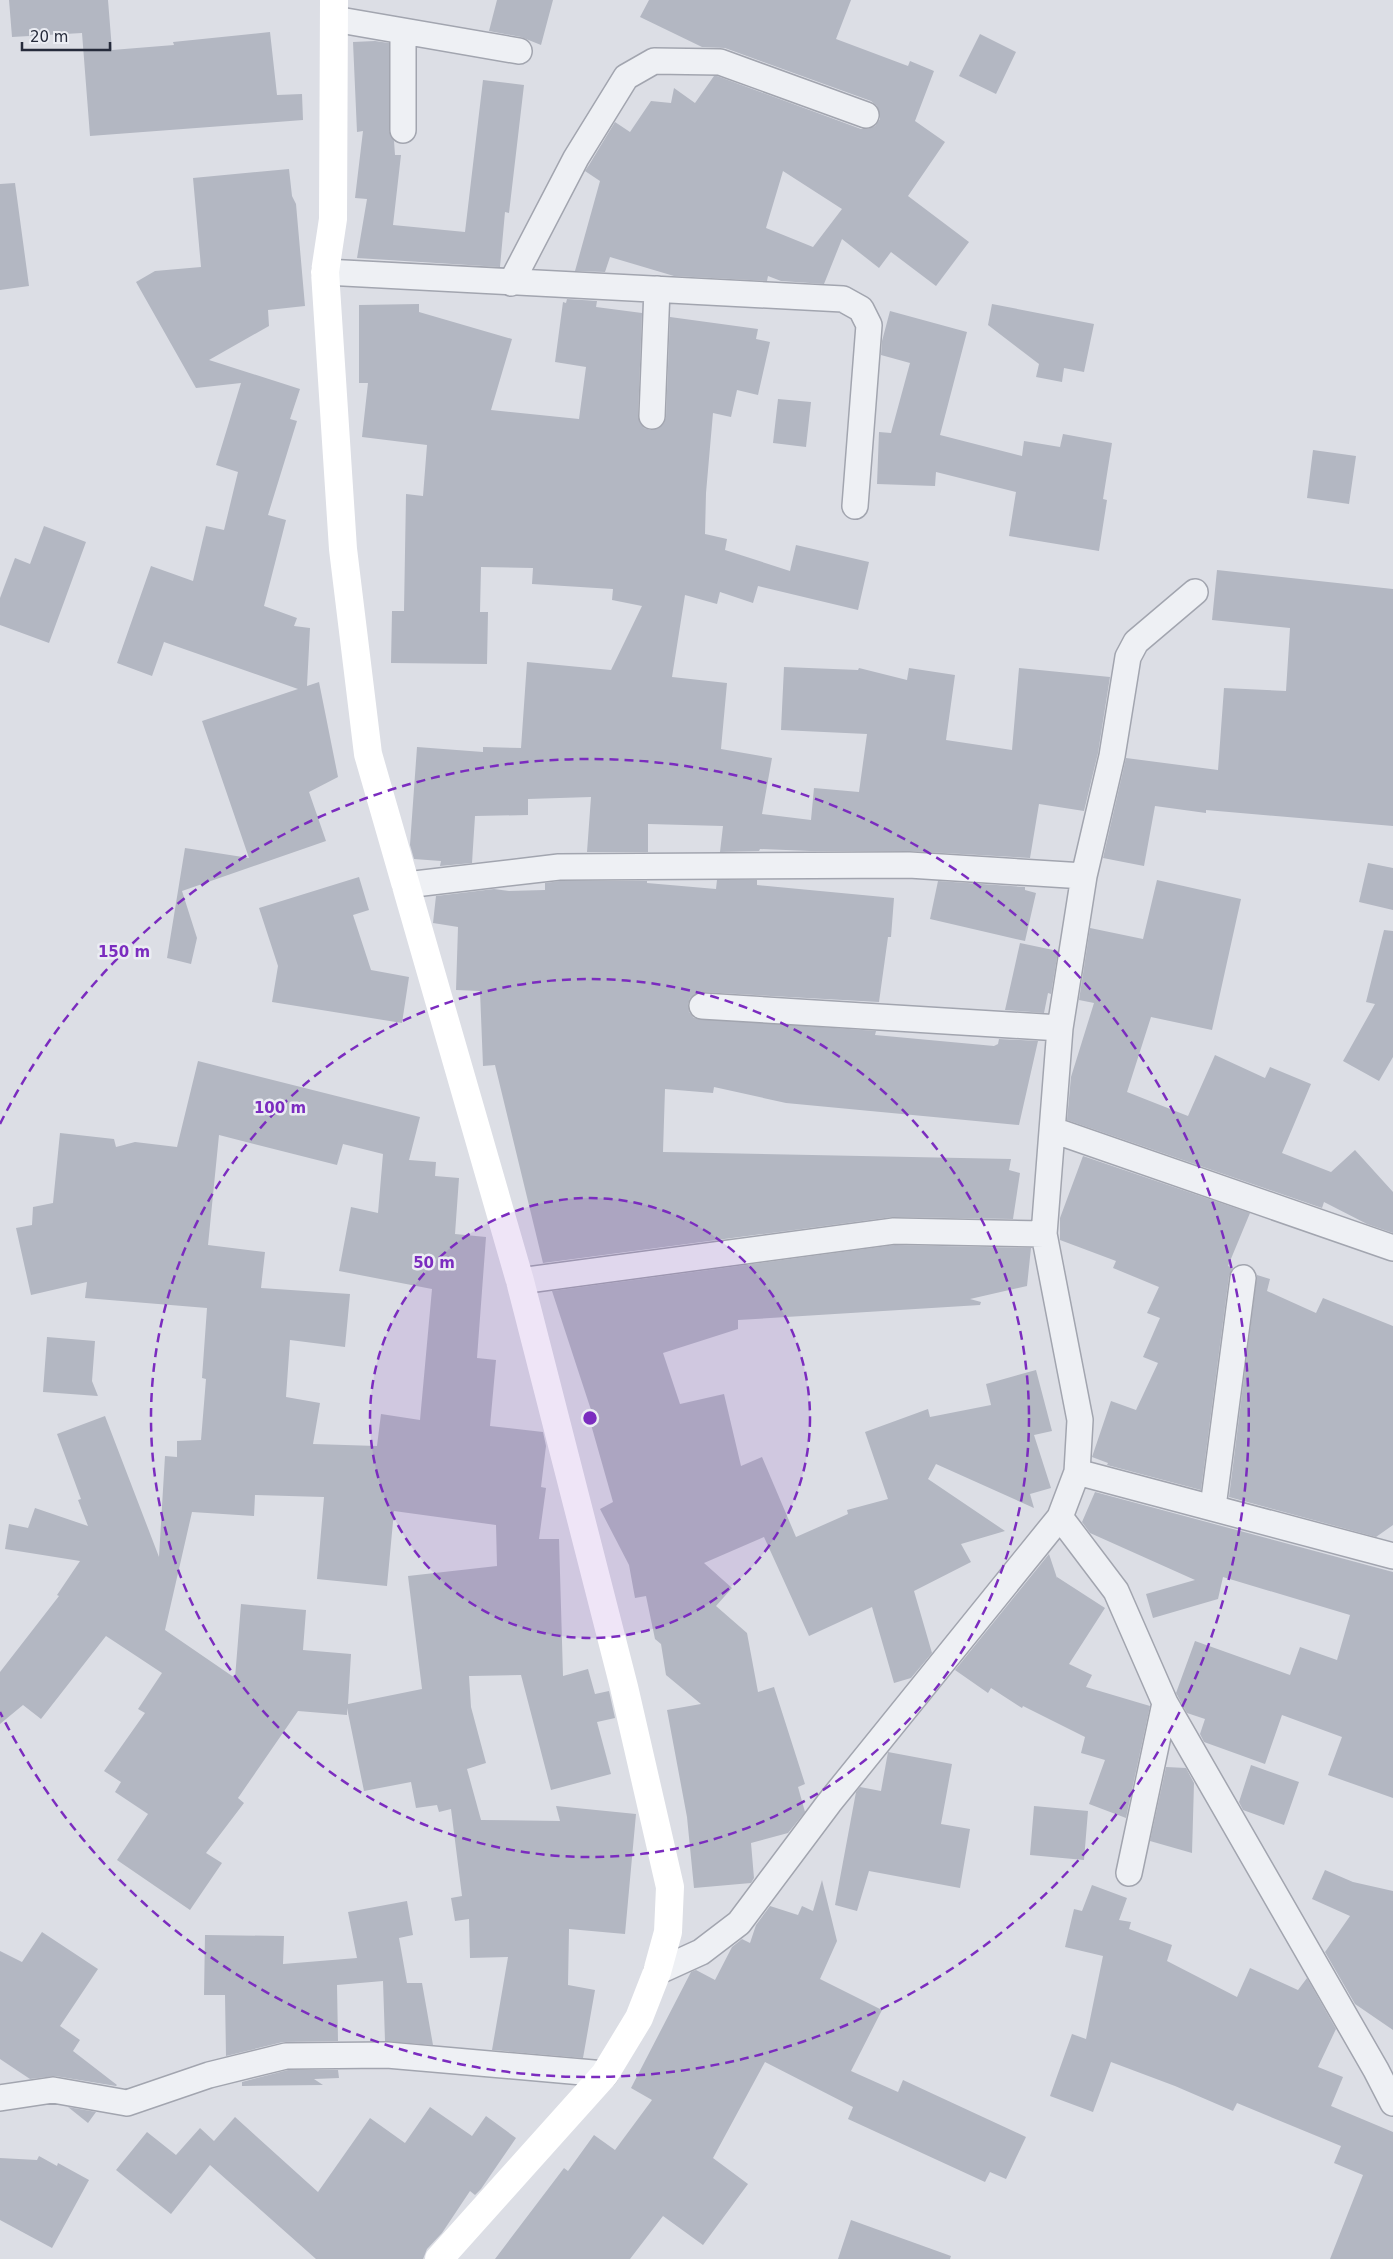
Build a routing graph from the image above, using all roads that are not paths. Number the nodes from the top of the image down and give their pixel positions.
1 (334, 9) edge
2 (403, 31) junction
3 (519, 51) dead end
4 (866, 115) dead end
5 (403, 130) dead end
6 (325, 272) junction
7 (511, 283) junction
8 (657, 289) junction
9 (652, 416) dead end
10 (855, 506) dead end
11 (1195, 592) dead end
12 (1084, 876) junction
13 (406, 885) junction
14 (702, 1006) dead end
15 (1060, 1028) junction
16 (1053, 1130) junction
17 (1044, 1234) junction
18 (1393, 1248) edge
19 (1243, 1278) dead end
20 (520, 1281) junction
21 (1077, 1472) junction
22 (1213, 1507) junction
23 (1060, 1517) junction
24 (1393, 1556) edge
25 (1165, 1703) junction
26 (1129, 1873) dead end
27 (657, 1972) junction
28 (605, 2074) junction
29 (0, 2098) edge
30 (1393, 2103) edge
31 (439, 2259) edge

1 - 2 street
1 - 6 main road
2 - 3 street
2 - 5 street
4 - 7 street
6 - 7 street
6 - 13 main road
7 - 8 street
8 - 9 street
8 - 10 street
11 - 12 street
12 - 13 street
12 - 15 street
13 - 20 main road
14 - 15 street
15 - 16 street
16 - 17 street
16 - 18 street
17 - 20 street
17 - 21 street
19 - 22 street
20 - 27 main road
21 - 22 street
21 - 23 street
22 - 24 street
23 - 25 street
23 - 27 street
25 - 26 street
25 - 30 street
27 - 28 main road
28 - 29 street
28 - 31 main road

